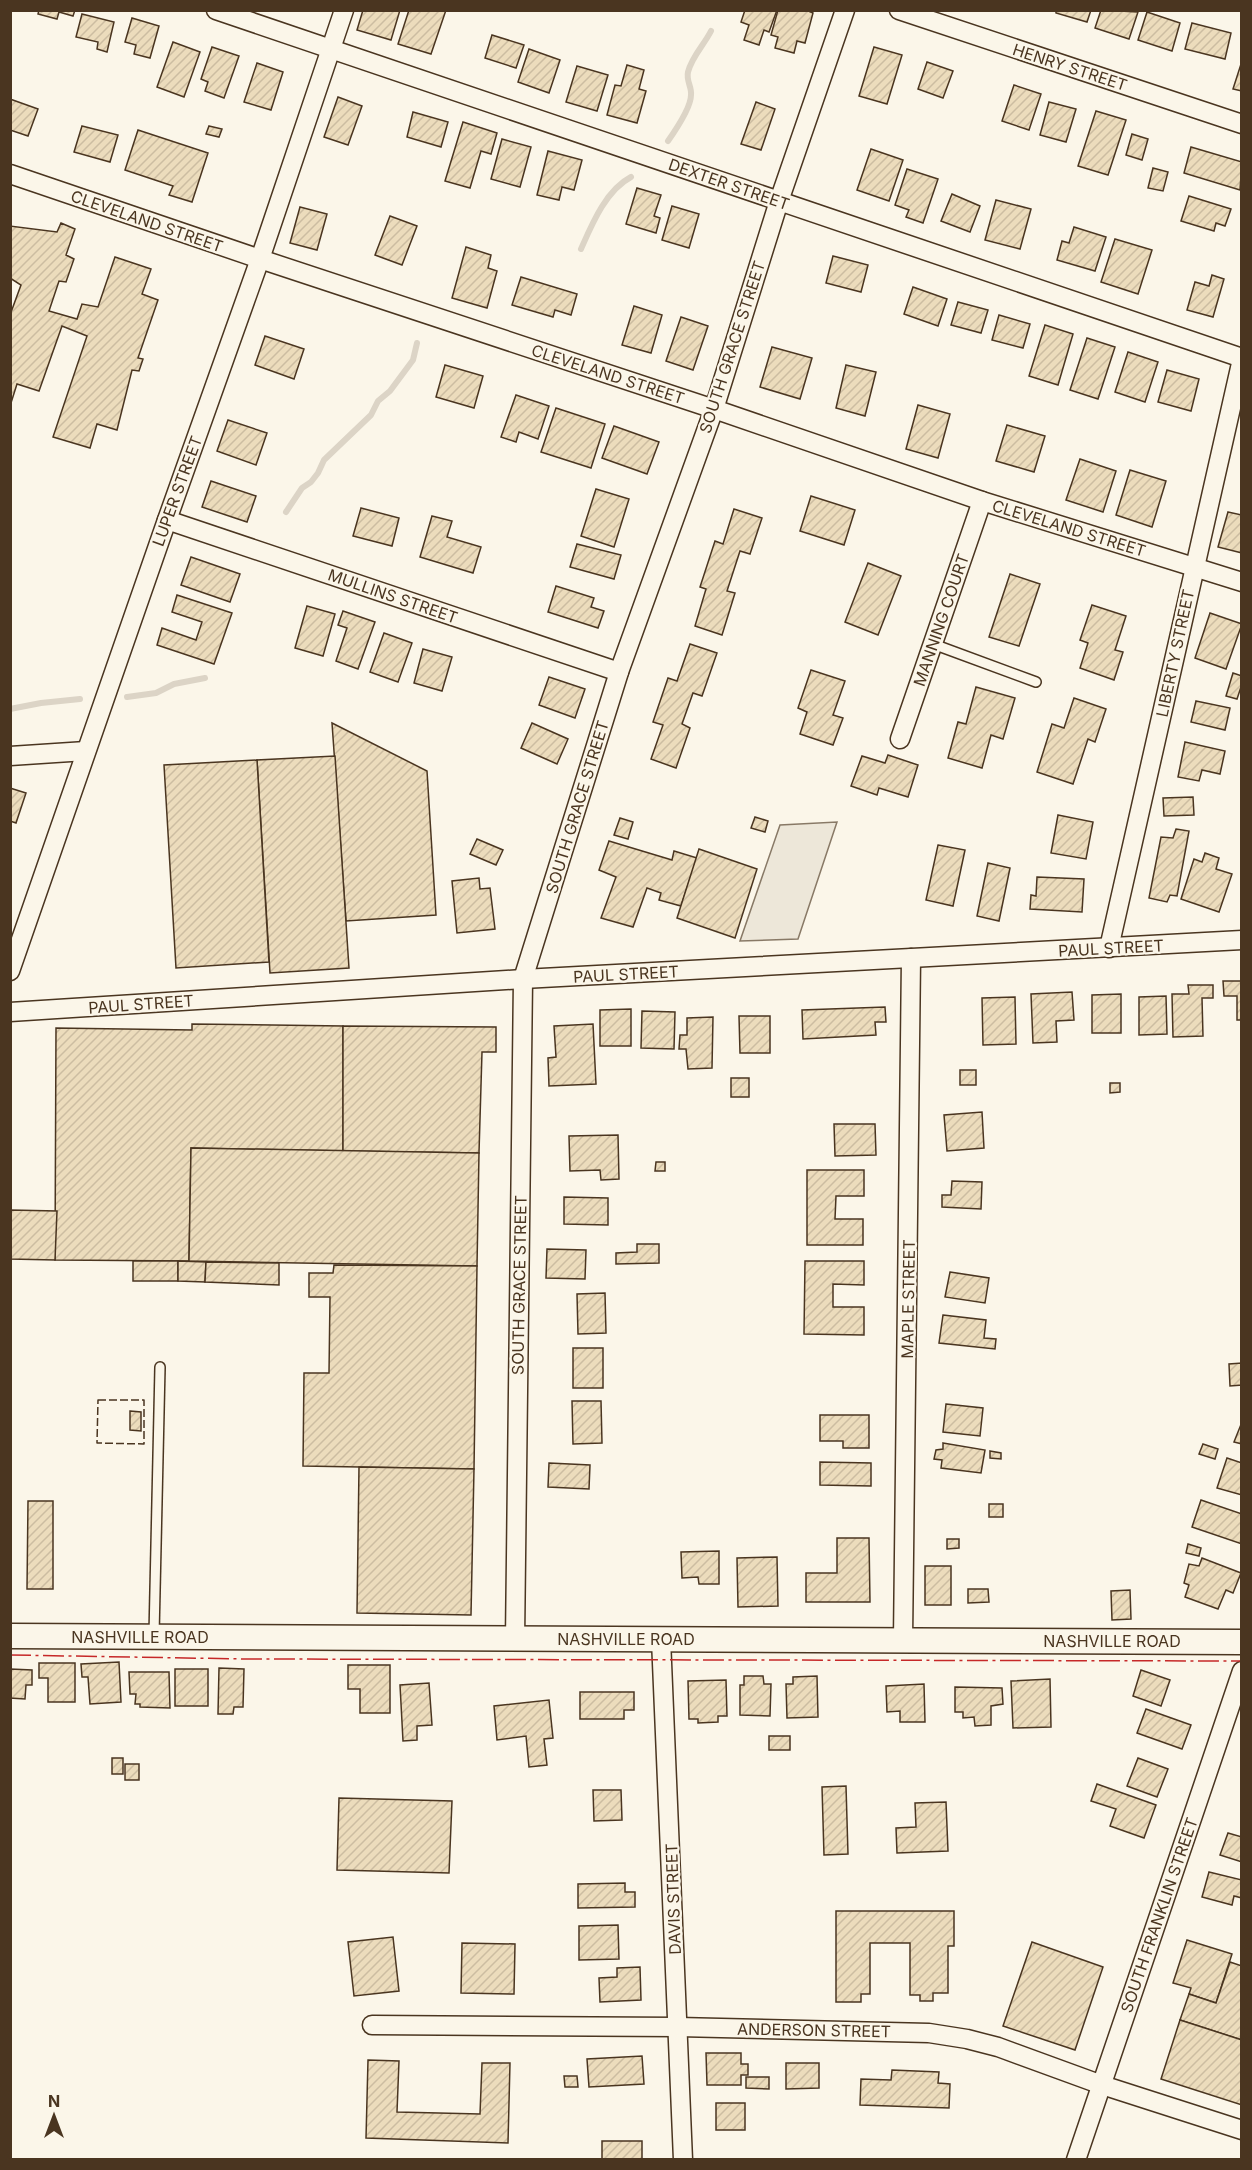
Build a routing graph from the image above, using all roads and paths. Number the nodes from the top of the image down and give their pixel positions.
1 (216, 10) edge
2 (344, 10) edge
3 (845, 10) edge
4 (899, 10) edge
5 (331, 50) junction
6 (1242, 124) edge
7 (10, 174) edge
8 (779, 201) junction
9 (260, 259) junction
10 (1242, 359) edge
11 (714, 409) junction
12 (982, 501) junction
13 (166, 519) junction
14 (1194, 566) junction
15 (1242, 582) edge
16 (933, 644) junction
17 (619, 672) junction
18 (1036, 682) dead end
19 (900, 739) dead end
20 (86, 751) junction
21 (10, 756) edge
22 (1242, 940) edge
23 (1109, 948) junction
24 (910, 958) junction
25 (10, 971) edge
26 (523, 980) junction
27 (10, 1012) edge
28 (160, 1367) dead end
29 (10, 1636) edge
30 (154, 1637) junction
31 (661, 1639) junction
32 (515, 1640) junction
33 (903, 1640) junction
34 (1242, 1642) edge
35 (1242, 1671) edge
36 (372, 2025) dead end
37 (678, 2027) junction
38 (1102, 2085) junction
39 (1242, 2130) edge
40 (683, 2160) edge
41 (1076, 2160) edge

1 - 5 street, DEXTER STREET
2 - 5 street, LUPER STREET
3 - 8 street, SOUTH GRACE STREET
4 - 6 street, HENRY STREET
5 - 8 street, DEXTER STREET
5 - 9 street, LUPER STREET
7 - 9 street, CLEVELAND STREET
8 - 10 street, DEXTER STREET
8 - 11 street, SOUTH GRACE STREET
9 - 11 street, CLEVELAND STREET
9 - 13 street, LUPER STREET
10 - 14 street, LIBERTY STREET
11 - 12 street, CLEVELAND STREET
11 - 17 street, SOUTH GRACE STREET
12 - 14 street, CLEVELAND STREET
12 - 16 street, MANNING COURT
13 - 17 street, MULLINS STREET
13 - 20 street, LUPER STREET
14 - 15 street, CLEVELAND STREET
14 - 23 street, LIBERTY STREET
16 - 18 lane
16 - 19 street, MANNING COURT
17 - 26 street, SOUTH GRACE STREET
20 - 21 street
20 - 25 street, LUPER STREET
22 - 23 street, PAUL STREET
23 - 24 street, PAUL STREET
24 - 26 street, PAUL STREET
24 - 33 street, MAPLE STREET
26 - 27 street, PAUL STREET
26 - 32 street, SOUTH GRACE STREET
28 - 30 lane
29 - 30 main road, NASHVILLE ROAD
30 - 32 main road, NASHVILLE ROAD
31 - 32 main road, NASHVILLE ROAD
31 - 33 main road, NASHVILLE ROAD
31 - 37 street, DAVIS STREET
33 - 34 main road, NASHVILLE ROAD
35 - 38 street, SOUTH FRANKLIN STREET
36 - 37 street, ANDERSON STREET
37 - 38 street, ANDERSON STREET
37 - 40 street, DAVIS STREET
38 - 39 street, ANDERSON STREET
38 - 41 street, SOUTH FRANKLIN STREET

